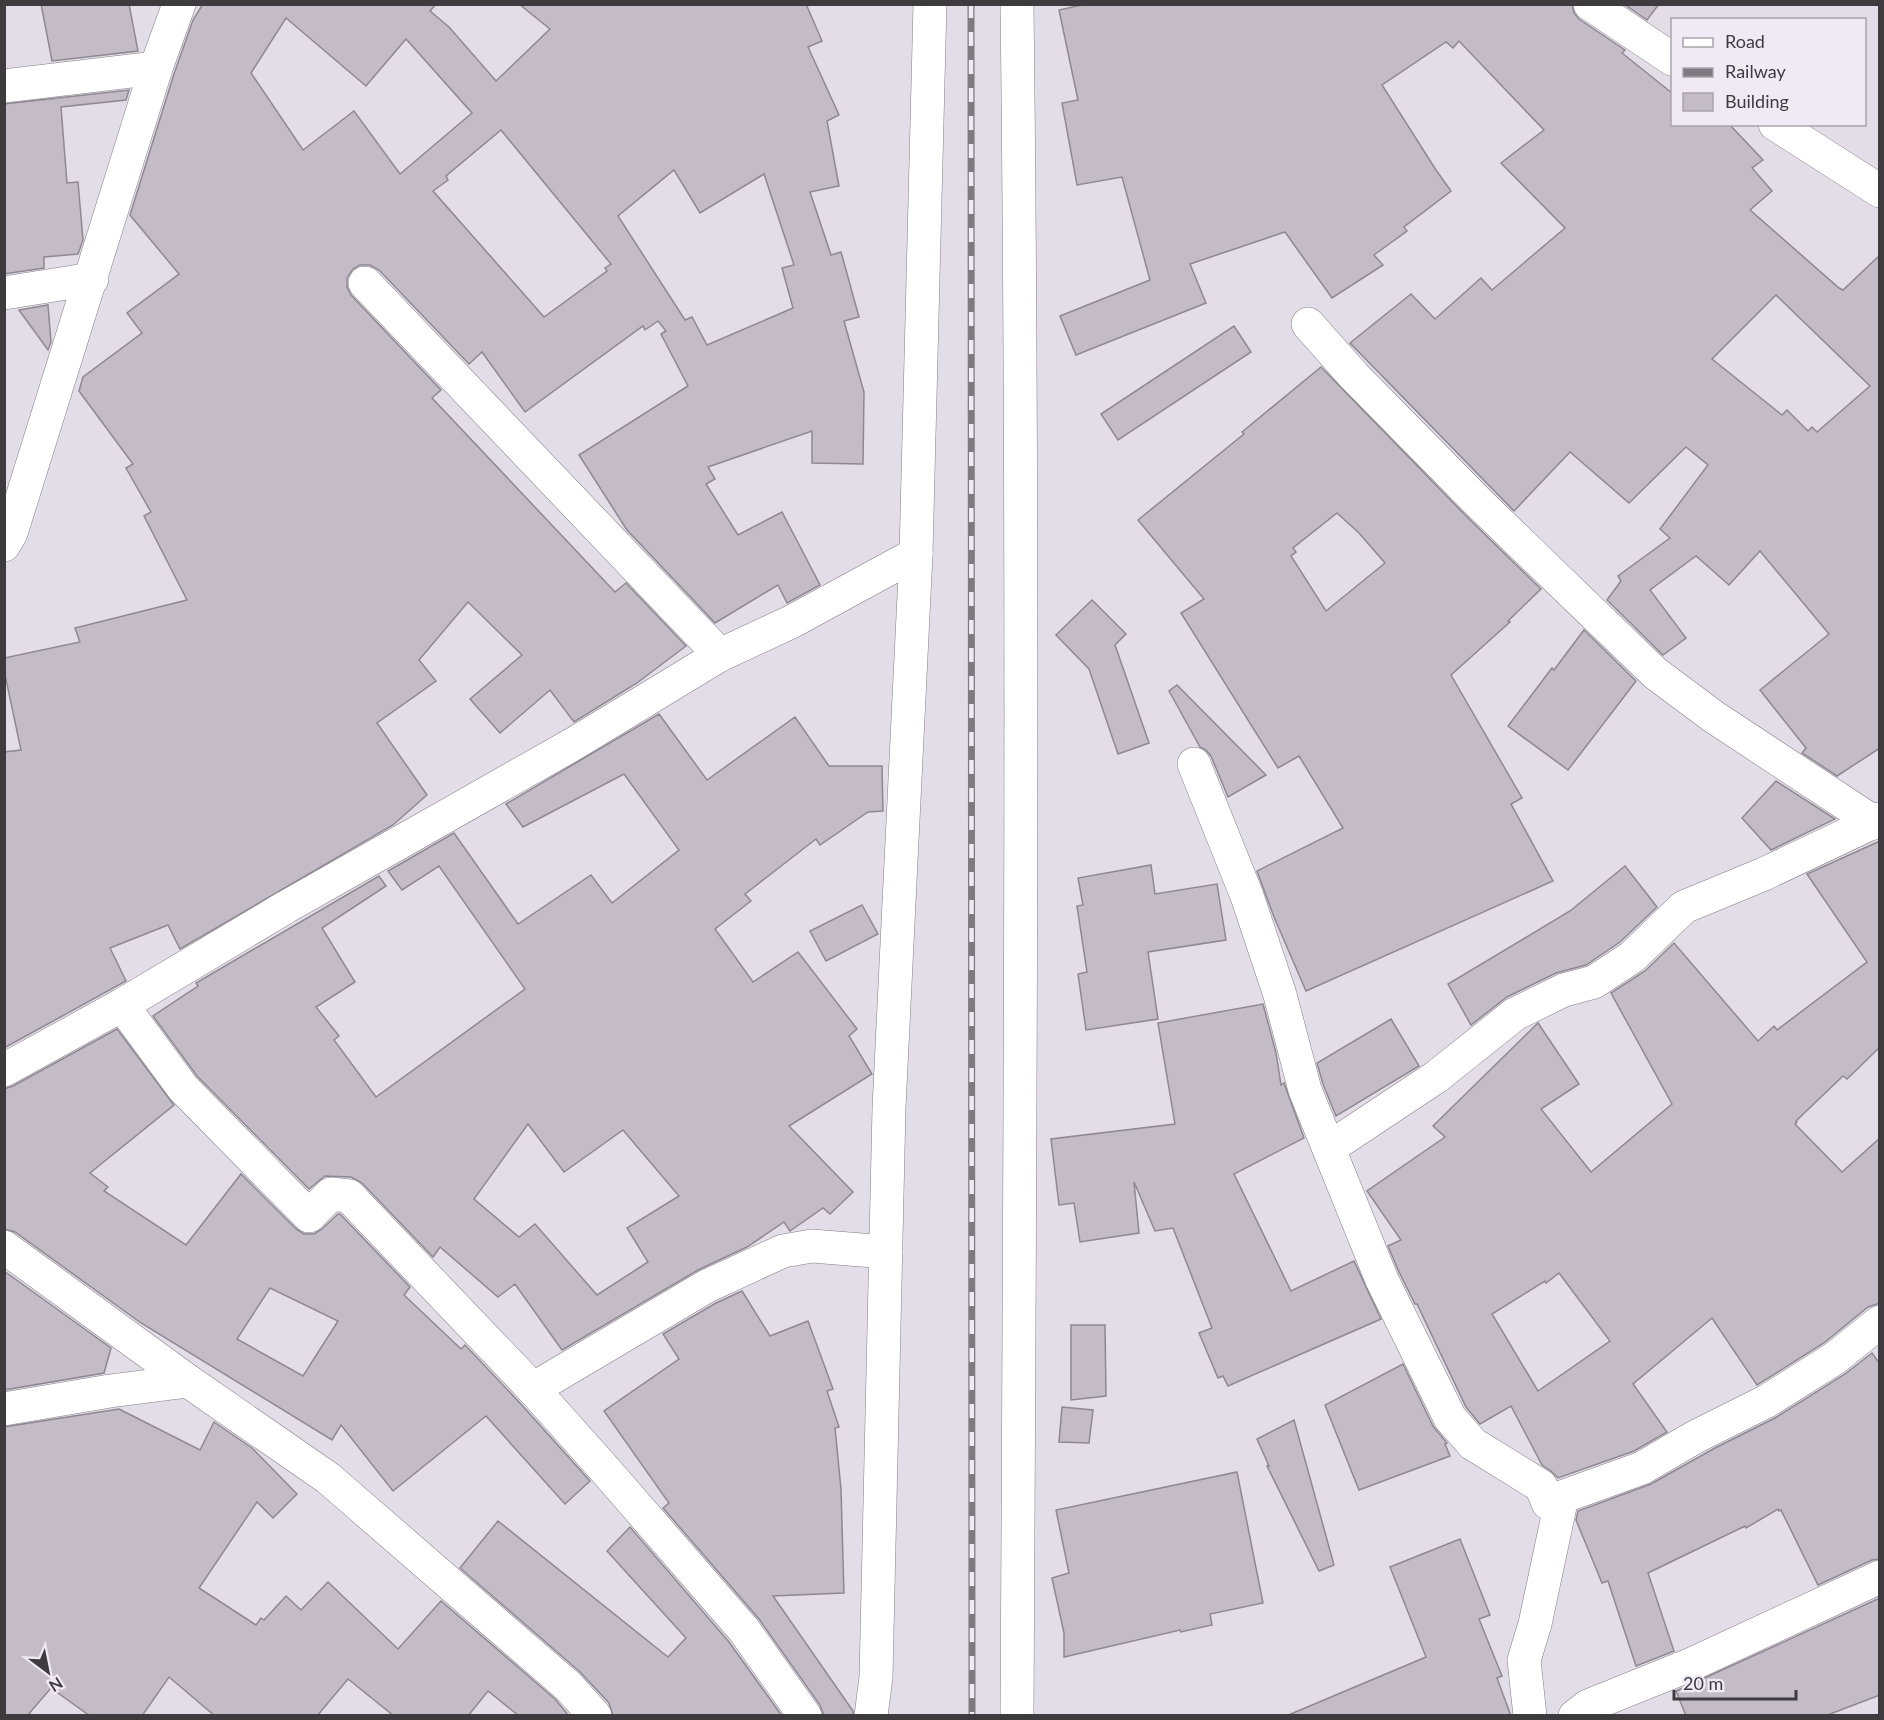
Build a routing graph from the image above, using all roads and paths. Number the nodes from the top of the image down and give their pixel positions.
1 (179, 4) edge
2 (930, 4) edge
3 (1017, 4) edge
4 (1590, 4) edge
5 (1671, 58) edge
6 (156, 68) junction
7 (4, 86) edge
8 (1778, 126) edge
9 (1880, 191) edge
10 (92, 279) junction
11 (365, 283) dead end
12 (4, 293) edge
13 (1308, 324) dead end
14 (4, 545) edge
15 (916, 554) junction
16 (720, 655) junction
17 (1194, 764) dead end
18 (1877, 821) edge
19 (122, 1005) junction
20 (4, 1070) edge
21 (1329, 1149) junction
22 (4, 1247) edge
23 (886, 1252) junction
24 (1880, 1322) edge
25 (188, 1382) junction
26 (533, 1389) junction
27 (4, 1409) edge
28 (1562, 1497) junction
29 (1880, 1577) edge
30 (595, 1716) edge
31 (805, 1716) edge
32 (871, 1716) edge
33 (1017, 1716) edge
34 (1530, 1716) edge
35 (1575, 1716) edge

1 - 6 street
2 - 15 street
3 - 33 street
4 - 5 street
6 - 7 street
6 - 10 street
8 - 9 street
10 - 12 street
10 - 14 street
11 - 16 street
13 - 18 street
15 - 16 street
15 - 23 street
16 - 19 street
17 - 21 street
18 - 21 street
19 - 20 street
19 - 26 street
21 - 28 street
22 - 25 street
23 - 26 street
23 - 32 street
24 - 28 street
25 - 27 street
25 - 30 street
26 - 31 street
28 - 34 street
29 - 35 street

